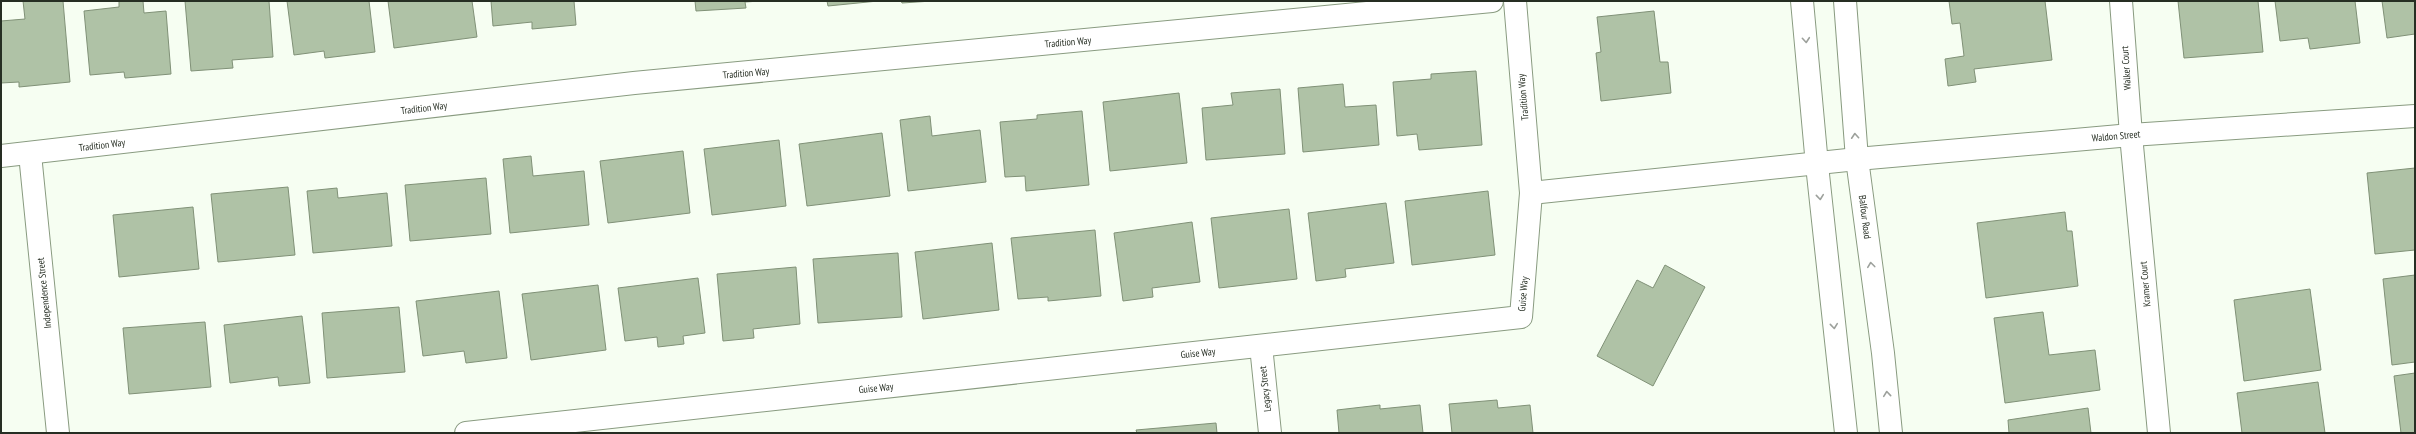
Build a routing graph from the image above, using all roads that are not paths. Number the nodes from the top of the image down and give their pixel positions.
1 (1492, 1) edge
2 (1515, 1) edge
3 (1802, 1) edge
4 (1845, 1) edge
5 (2121, 1) edge
6 (2415, 116) edge
7 (2131, 135) junction
8 (30, 154) junction
9 (1, 156) edge
10 (1857, 159) junction
11 (1817, 165) junction
12 (1531, 193) junction
13 (1261, 346) junction
14 (58, 433) edge
15 (466, 433) edge
16 (1270, 433) edge
17 (1846, 433) edge
18 (1891, 433) edge
19 (2159, 433) edge

1 - 8 street, Tradition Way
2 - 12 street, Tradition Way
3 -> 11 street
10 -> 4 street, Balfour Road
5 - 7 street, Walker Court
6 - 7 street, Waldon Street
7 - 10 street, Waldon Street
7 - 19 street, Kramer Court
8 - 9 street, Tradition Way
8 - 14 street, Independence Street
10 - 11 street, Waldon Street
18 -> 10 street, Balfour Road
11 - 12 street
11 -> 17 street
12 - 13 street, Guise Way
13 - 15 street, Guise Way
13 - 16 street, Legacy Street

